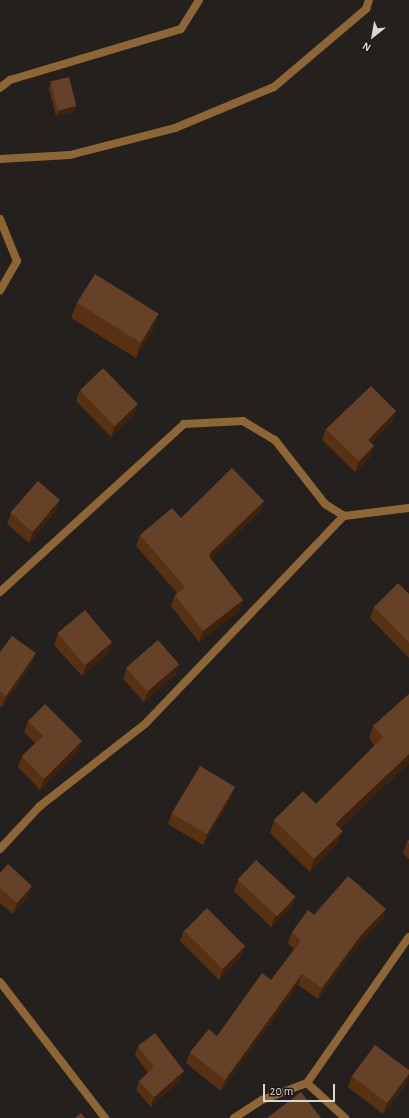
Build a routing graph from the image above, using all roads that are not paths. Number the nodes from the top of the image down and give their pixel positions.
1 (199, 0) edge
2 (369, 0) edge
3 (0, 88) edge
4 (0, 159) edge
5 (0, 219) edge
6 (0, 291) edge
7 (409, 508) edge
8 (344, 516) junction
9 (0, 592) edge
10 (0, 849) edge
11 (409, 937) edge
12 (0, 982) edge
13 (307, 1083) junction
14 (106, 1118) edge
15 (234, 1118) edge
16 (345, 1118) edge

1 - 3 street
2 - 4 street
5 - 6 street
7 - 8 street
8 - 9 street
8 - 10 street
11 - 13 street
12 - 14 street
13 - 15 street
13 - 16 street

